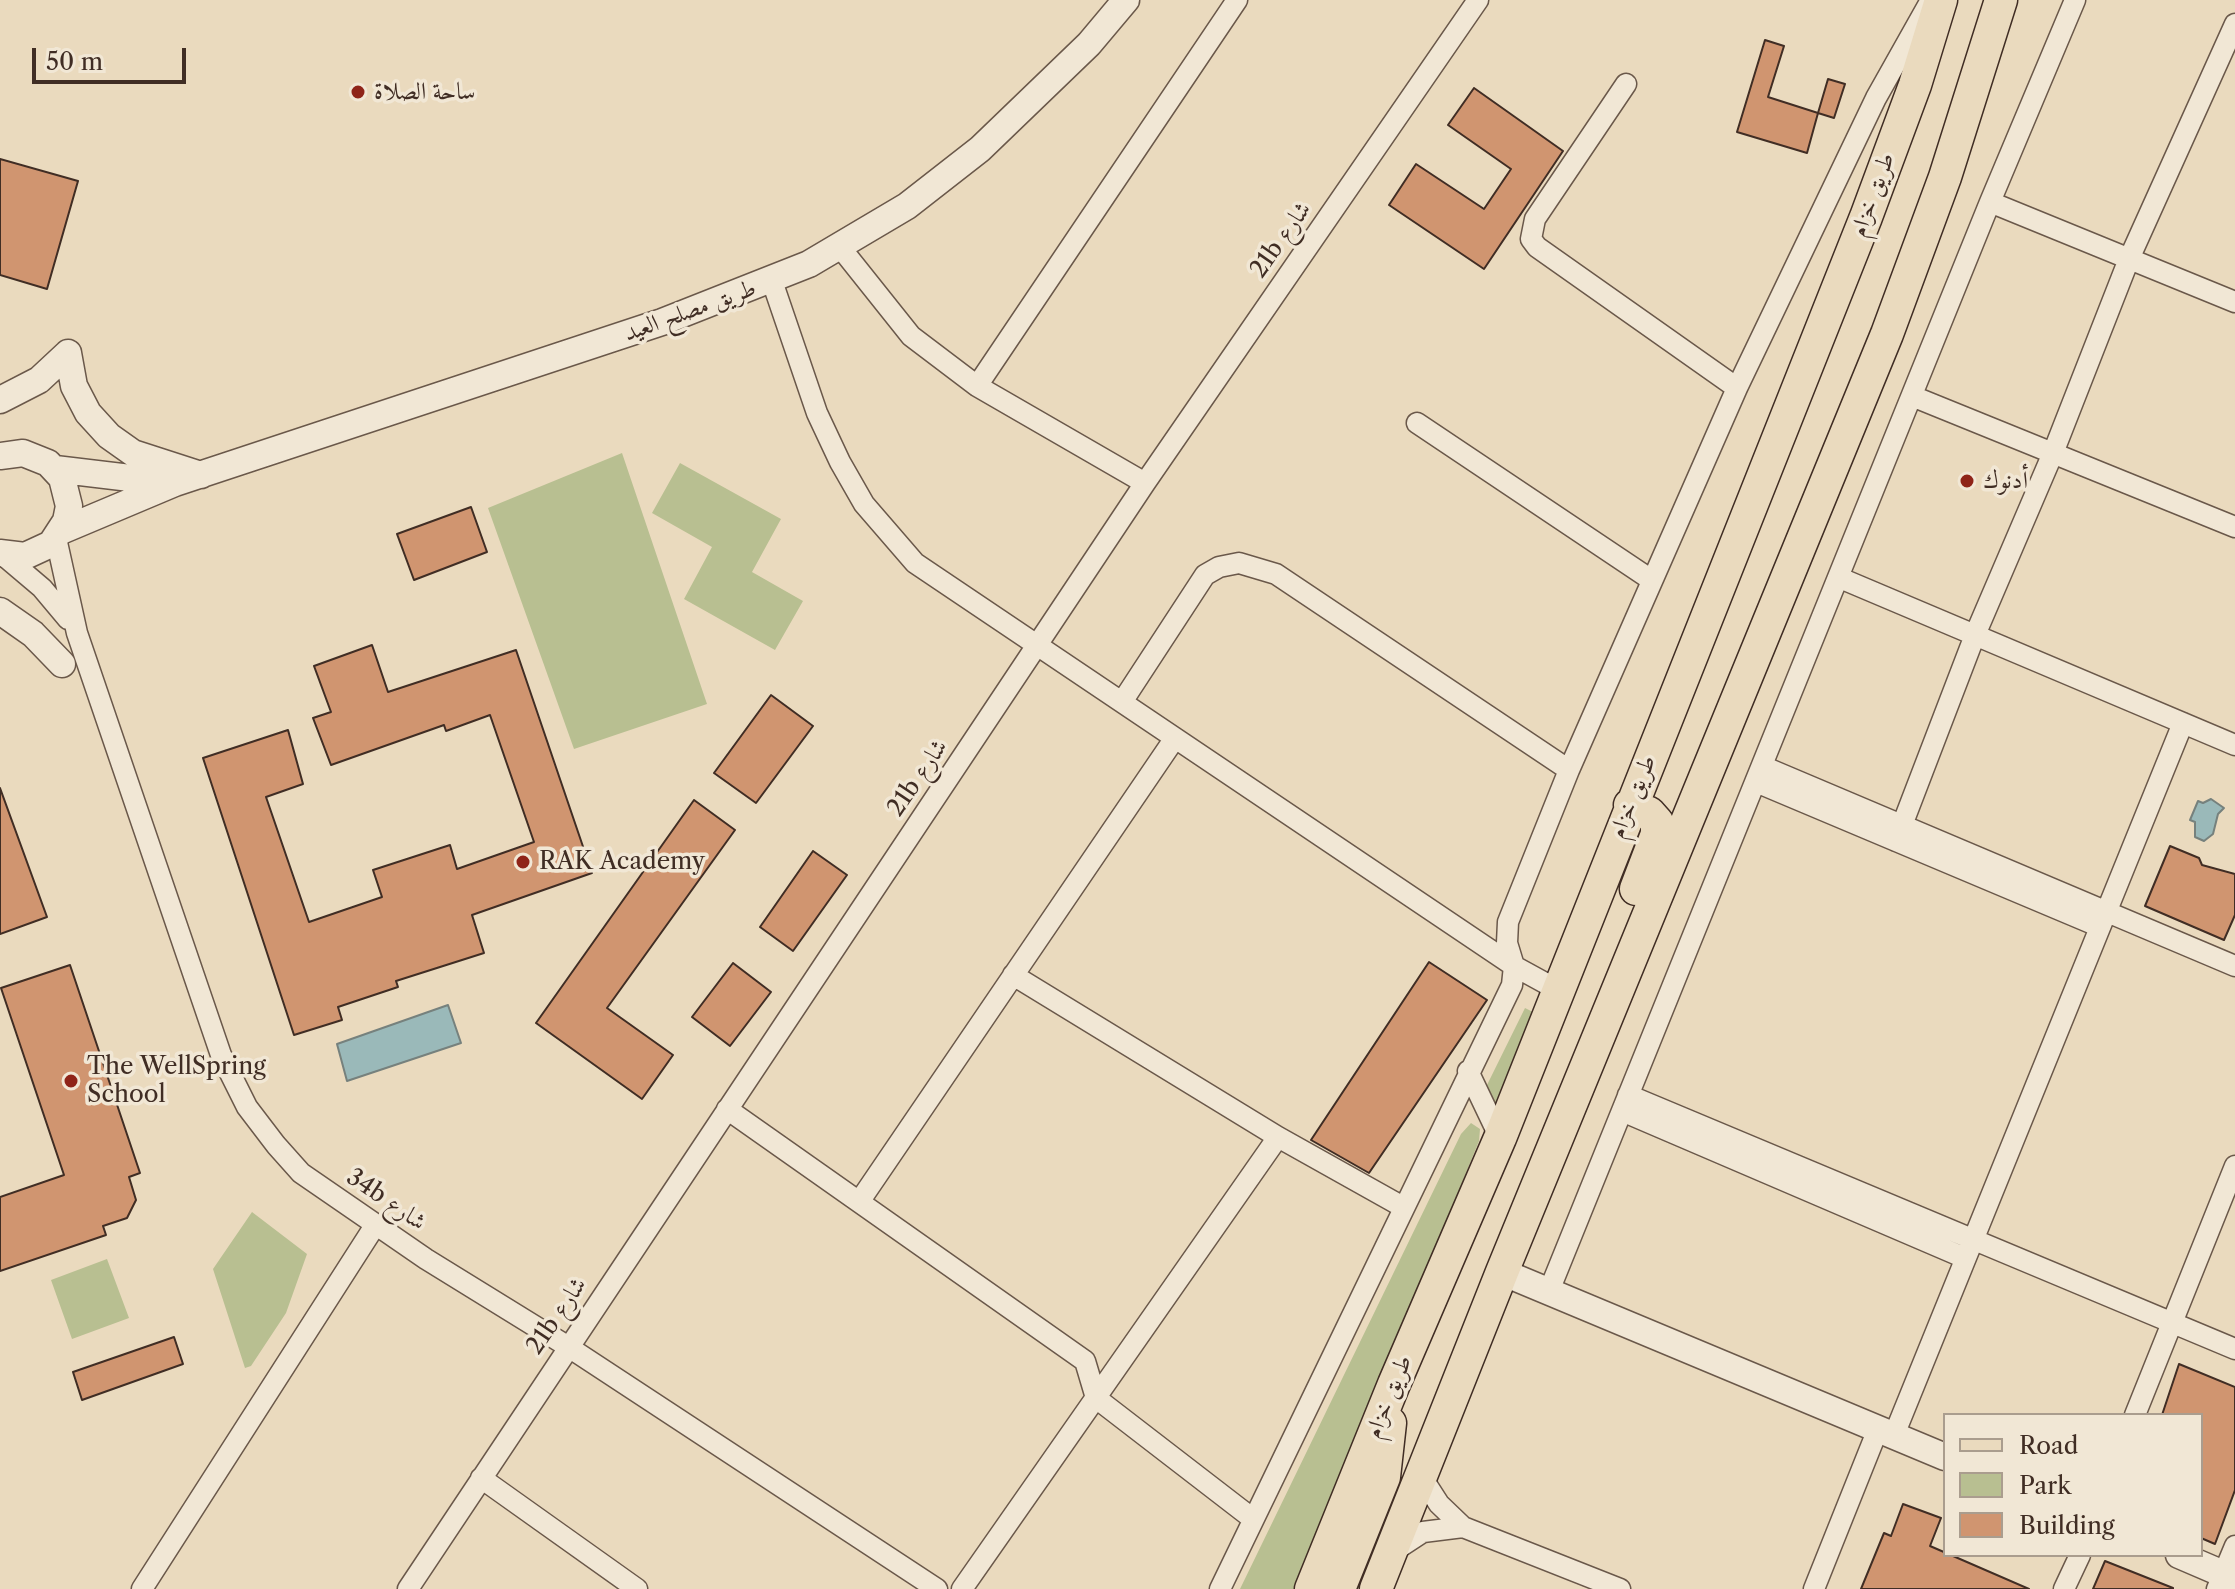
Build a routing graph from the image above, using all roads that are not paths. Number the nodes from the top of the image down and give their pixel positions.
1 (1126, 0) edge
2 (1237, 0) edge
3 (1478, 0) edge
4 (1931, 0) edge
5 (1941, 0) edge
6 (2001, 0) edge
7 (2015, 0) edge
8 (2075, 0) edge
9 (2235, 24) edge
10 (1626, 84) dead end
11 (1945, 177) junction
12 (1990, 202) junction
13 (840, 247) junction
14 (2129, 259) junction
15 (772, 281) junction
16 (2235, 302) edge
17 (977, 386) junction
18 (1737, 388) junction
19 (1912, 396) junction
20 (0, 400) edge
21 (1417, 423) dead end
22 (3, 453) edge
23 (2053, 453) junction
24 (55, 469) junction
25 (202, 475) junction
26 (175, 483) junction
27 (1145, 483) junction
28 (2235, 527) edge
29 (58, 535) junction
30 (1, 553) edge
31 (1840, 578) junction
32 (1650, 579) junction
33 (0, 611) edge
34 (77, 633) junction
35 (1975, 635) junction
36 (1038, 646) junction
37 (62, 664) dead end
38 (1122, 702) junction
39 (2183, 723) junction
40 (1175, 738) junction
41 (2235, 745) edge
42 (1569, 770) junction
43 (1759, 774) junction
44 (1630, 805) junction
45 (1898, 833) junction
46 (2101, 919) junction
47 (1514, 966) junction
48 (2235, 966) edge
49 (1013, 975) junction
50 (1620, 985) junction
51 (1556, 989) junction
52 (1468, 1071) junction
53 (1625, 1103) junction
54 (727, 1109) junction
55 (1278, 1137) junction
56 (1500, 1138) junction
57 (2235, 1166) edge
58 (859, 1202) junction
59 (1403, 1207) junction
60 (376, 1224) junction
61 (1969, 1249) junction
62 (1502, 1272) junction
63 (1549, 1291) junction
64 (2169, 1323) junction
65 (567, 1346) junction
66 (2235, 1349) edge
67 (1394, 1384) junction
68 (1096, 1398) junction
69 (2136, 1413) edge
70 (1886, 1432) junction
71 (1943, 1456) edge
72 (1421, 1476) junction
73 (481, 1478) junction
74 (1253, 1519) junction
75 (1463, 1527) junction
76 (2235, 1546) edge
77 (1390, 1554) junction
78 (2079, 1557) edge
79 (2183, 1557) edge
80 (2225, 1581) edge
81 (142, 1589) edge
82 (408, 1589) edge
83 (637, 1589) edge
84 (937, 1589) edge
85 (962, 1589) edge
86 (1220, 1589) edge
87 (1311, 1589) edge
88 (1339, 1589) edge
89 (1376, 1589) edge
90 (1620, 1589) edge
91 (1814, 1589) edge
92 (2064, 1589) edge

1 - 13 street, طريق مصلح العيد
2 - 17 street
3 - 27 street, 21b شارع
4 - 18 street
5 - 44 main road, طريق خزام
6 - 11 main road
7 - 11 street
8 - 12 street
9 - 14 street
10 - 18 street
11 - 50 main road
12 - 14 street
12 - 19 street
13 - 15 street, طريق مصلح العيد
13 - 17 street
14 - 16 street
14 - 23 street
15 - 25 street, طريق مصلح العيد
15 - 36 street
17 - 27 street
18 - 32 street
19 - 23 street
19 - 31 street
20 - 25 street
21 - 32 street
22 - 24 street, طريق مصلح العيد
23 - 28 street
23 - 35 street
24 - 26 street, طريق مصلح العيد
24 - 29 street
25 - 26 street, طريق مصلح العيد
26 - 29 street, طريق مصلح العيد
27 - 36 street, 21b شارع
29 - 30 street, طريق مصلح العيد
29 - 34 street, 34b شارع
30 - 34 street, 34b شارع
31 - 35 street
31 - 43 street
32 - 42 street
33 - 37 street
34 - 60 street, 34b شارع
35 - 39 street
35 - 45 street
36 - 38 street
36 - 54 street, 21b شارع
38 - 40 street
38 - 42 street
39 - 41 street
39 - 46 street
40 - 47 street
40 - 49 street
42 - 47 street
43 - 45 street
43 - 53 street
44 - 50 main road
44 - 51 main road, طريق خزام
45 - 46 street
46 - 48 street
46 - 61 street
47 - 51 street
47 - 52 street
49 - 55 street
49 - 58 street
50 - 62 main road
51 - 56 main road, طريق خزام
52 - 56 street
52 - 59 street
53 - 61 street
53 - 63 street
54 - 58 street
54 - 65 street, 21b شارع
55 - 59 street
55 - 68 street
56 - 67 main road, طريق خزام
57 - 64 street
58 - 68 street
59 - 74 street
60 - 65 street, 34b شارع
60 - 81 street
61 - 64 street
61 - 70 street
62 - 63 street
62 - 72 main road
63 - 70 street
64 - 66 street
64 - 69 street
65 - 73 street, 21b شارع
65 - 84 street, 34b شارع
67 - 87 main road, طريق خزام
67 - 88 main road
68 - 74 street
68 - 85 street
70 - 71 street
70 - 91 street
72 - 75 street
72 - 77 main road
73 - 82 street, 21b شارع
73 - 83 street
74 - 86 street
75 - 77 street
75 - 90 street
76 - 80 street
77 - 89 main road
78 - 92 street
79 - 80 street

